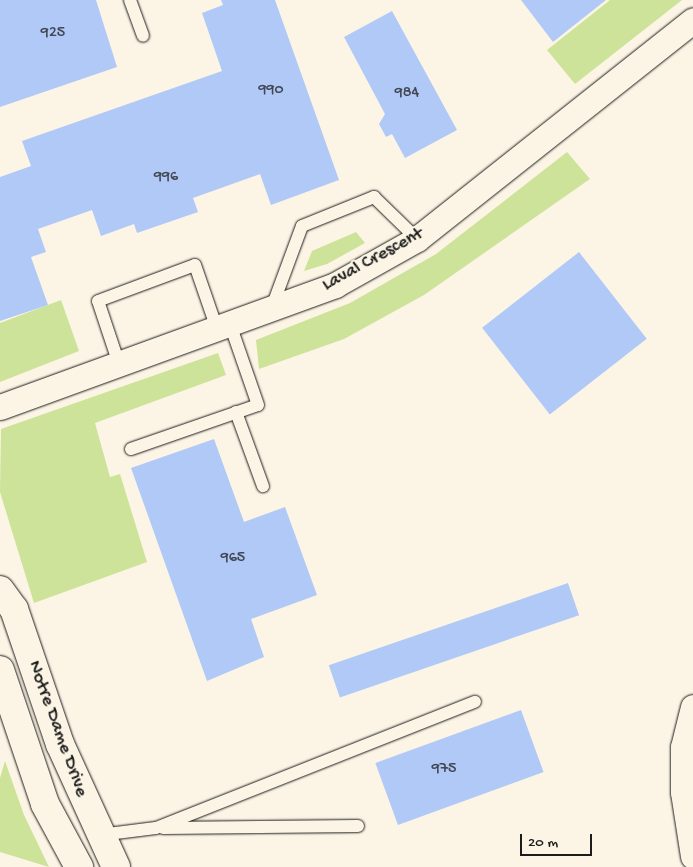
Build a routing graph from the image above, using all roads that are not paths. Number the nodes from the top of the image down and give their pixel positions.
1 (130, 0) edge
2 (693, 20) edge
3 (143, 36) dead end
4 (417, 240) junction
5 (272, 307) junction
6 (224, 326) junction
7 (119, 364) junction
8 (0, 408) edge
9 (236, 412) junction
10 (131, 448) dead end
11 (263, 486) dead end
12 (0, 590) edge
13 (2, 675) edge
14 (475, 702) dead end
15 (693, 707) edge
16 (0, 709) edge
17 (358, 826) dead end
18 (156, 828) junction
19 (100, 835) junction
20 (693, 856) edge
21 (79, 867) edge
22 (116, 867) edge

1 - 3 lane
2 - 4 street, Laval Crescent
4 - 5 street, Laval Crescent
4 - 5 lane
5 - 6 street, Laval Crescent
6 - 7 street, Laval Crescent
6 - 7 lane
6 - 9 lane
7 - 8 street, Laval Crescent
9 - 10 lane
9 - 11 lane
12 - 19 street, Notre Dame Drive
13 - 16 street
13 - 21 street, Notre Dame Drive
14 - 18 lane
15 - 20 street
17 - 18 lane
18 - 19 lane
19 - 22 street, Notre Dame Drive

